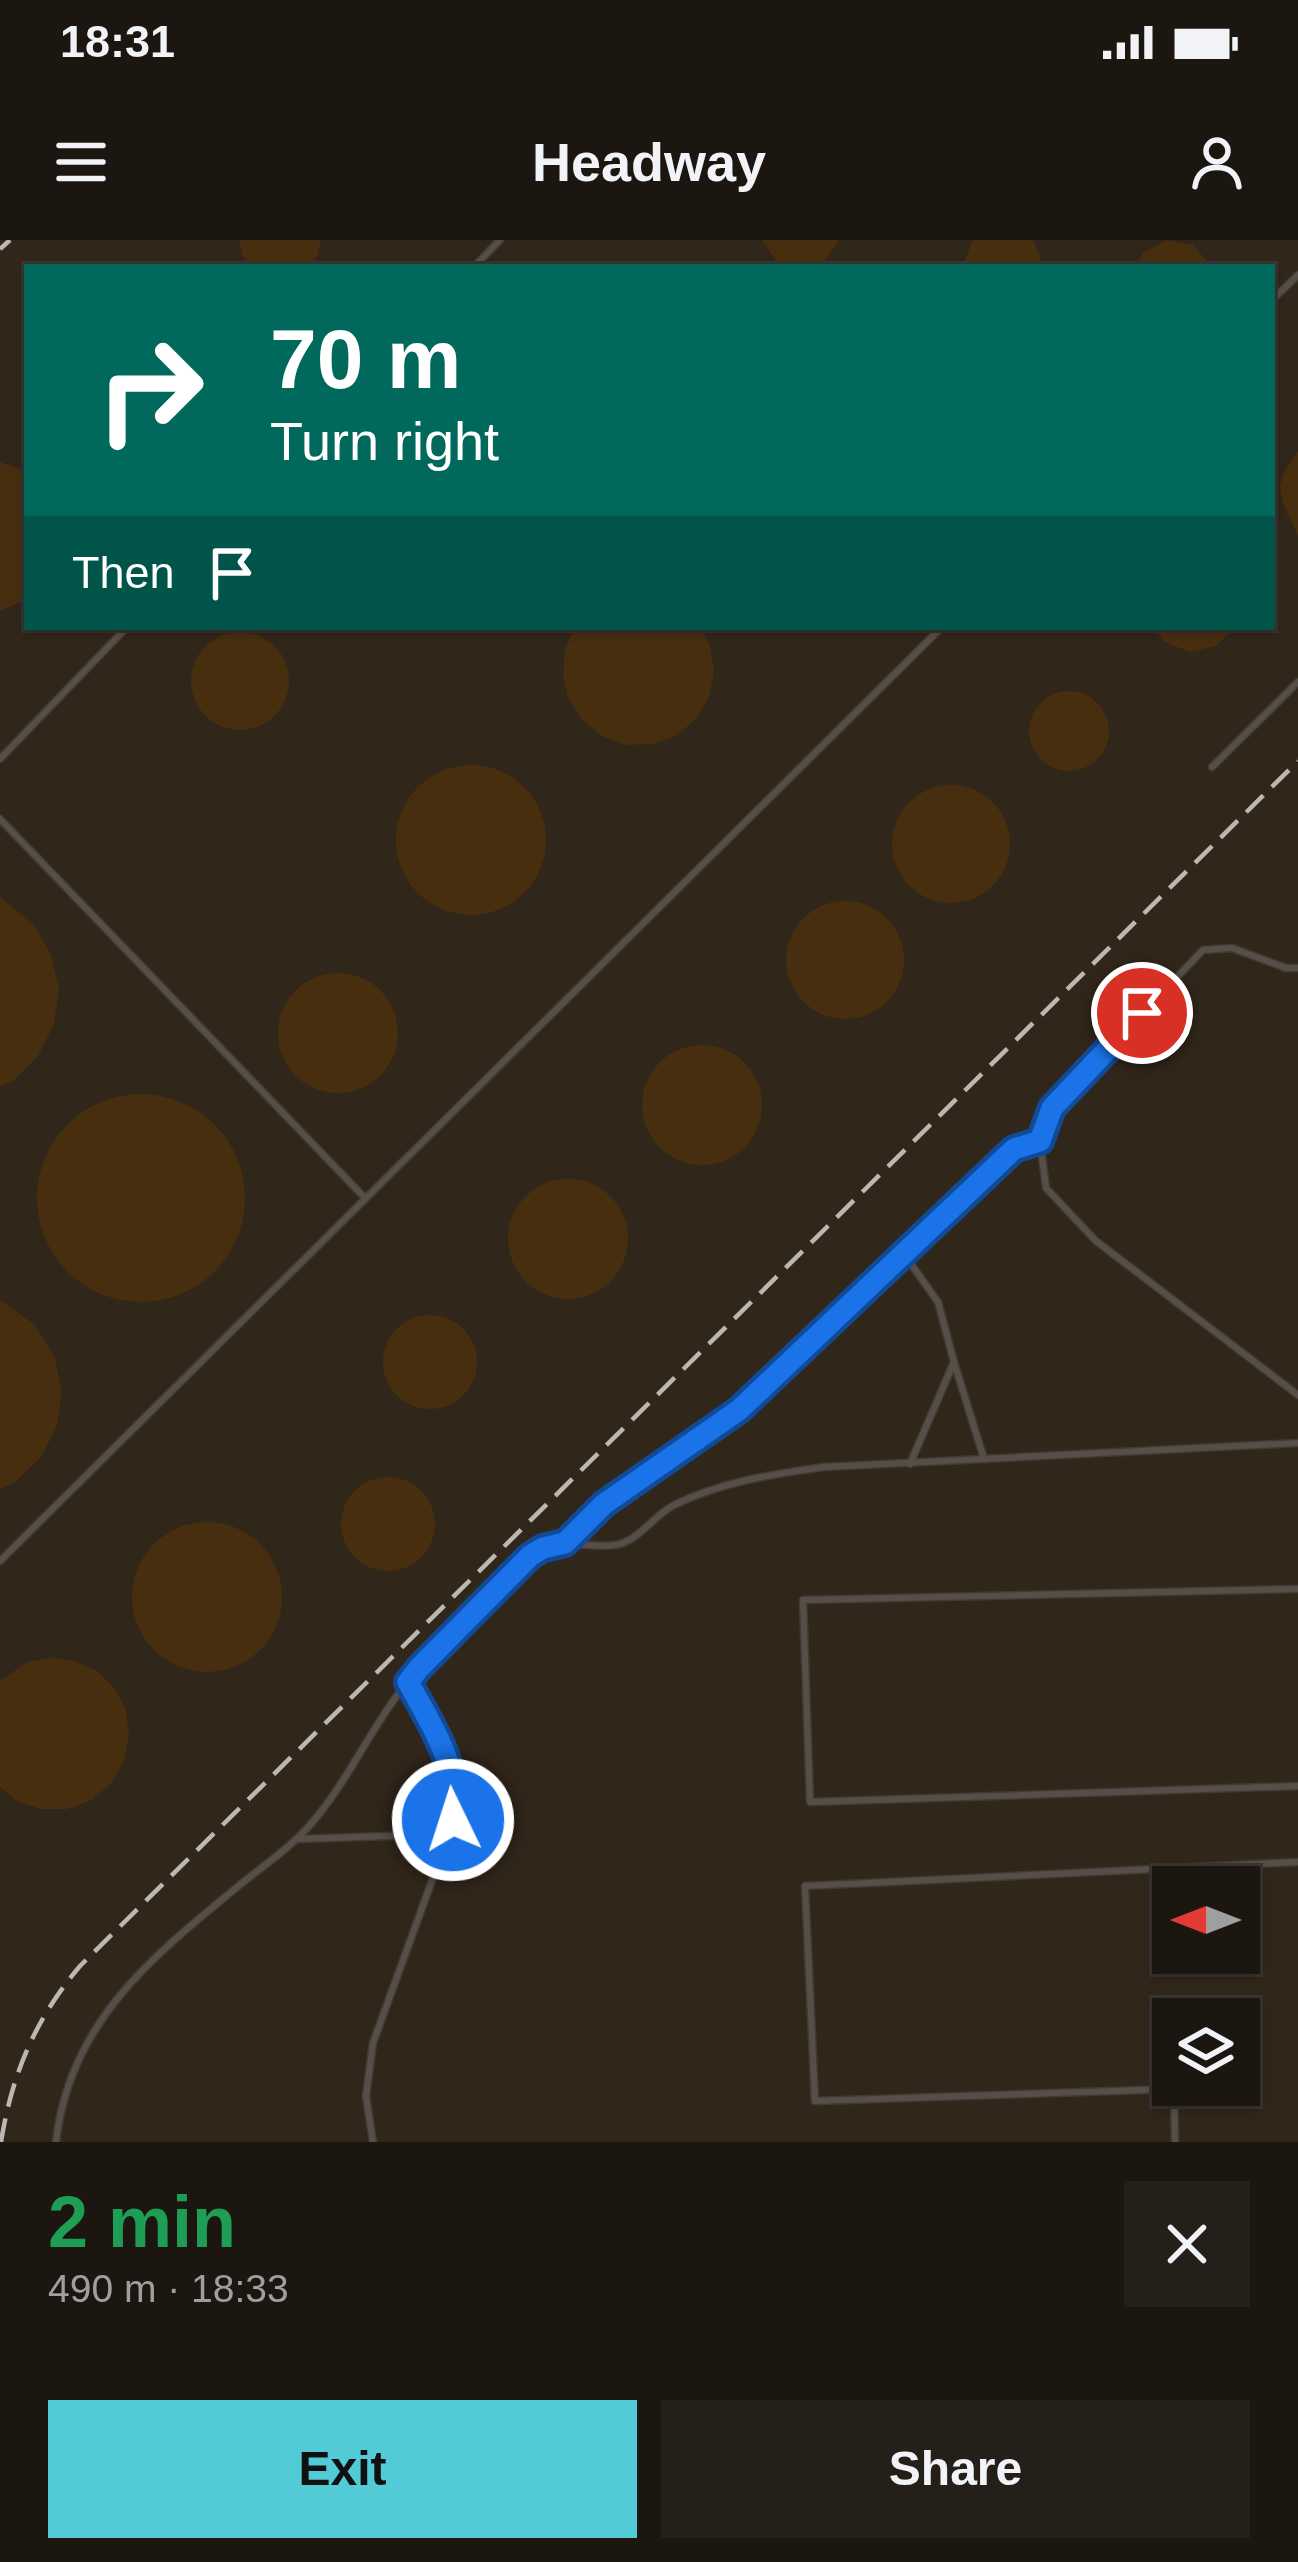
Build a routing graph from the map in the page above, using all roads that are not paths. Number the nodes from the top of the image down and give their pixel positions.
1 (500, 240) edge
2 (477, 264) edge
3 (1298, 275) edge
4 (1275, 297) edge
5 (124, 630) edge
6 (939, 630) edge
7 (1298, 682) edge
8 (0, 759) edge
9 (1212, 767) dead end
10 (0, 819) edge
11 (1298, 968) edge
12 (1040, 1141) junction
13 (365, 1197) junction
14 (904, 1254) junction
15 (954, 1362) junction
16 (1298, 1395) edge
17 (1298, 1443) edge
18 (985, 1460) junction
19 (910, 1464) junction
20 (565, 1543) junction
21 (0, 1561) edge
22 (1298, 1589) edge
23 (408, 1682) junction
24 (1298, 1786) edge
25 (448, 1834) junction
26 (298, 1839) junction
27 (1298, 1862) edge
28 (56, 2142) edge
29 (373, 2142) edge
30 (1175, 2142) edge

1 - 2 lane
3 - 4 lane
5 - 8 lane
6 - 13 lane
7 - 9 lane
10 - 13 lane
11 - 12 lane
12 - 14 lane
12 - 16 lane
13 - 21 lane
14 - 15 lane
14 - 20 lane
15 - 18 lane
15 - 19 lane
17 - 18 lane
18 - 19 lane
19 - 20 lane
20 - 23 lane
22 - 24 lane
23 - 25 lane
23 - 26 lane
25 - 26 lane
25 - 29 lane
26 - 28 lane
27 - 30 lane

